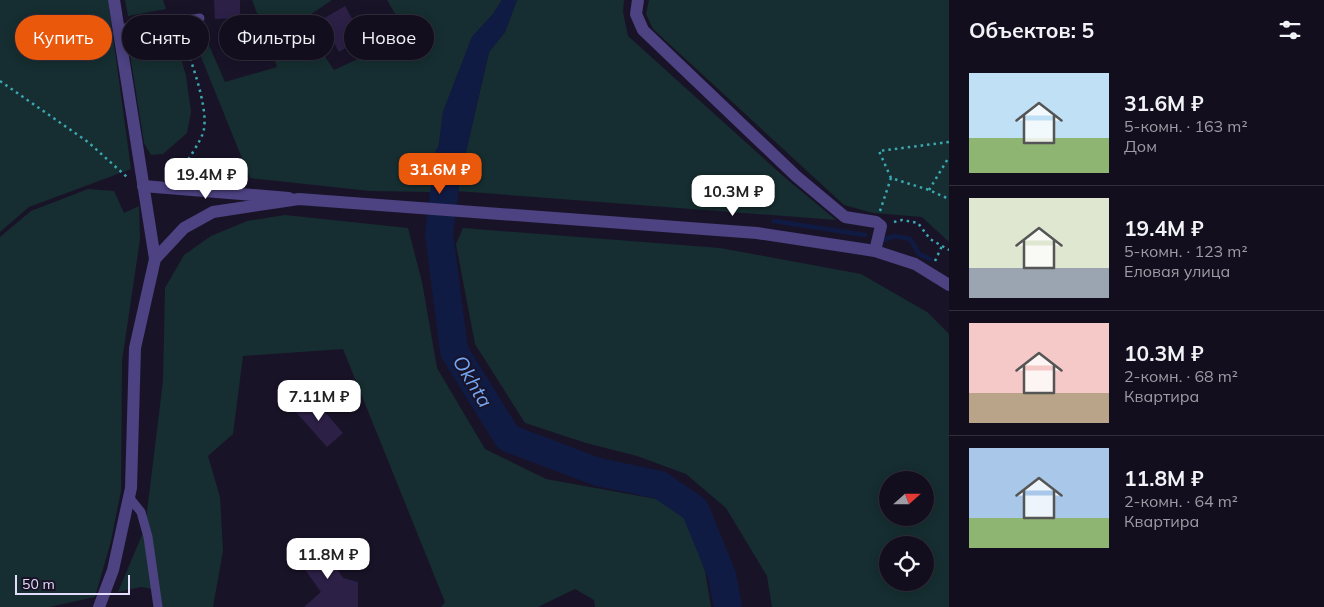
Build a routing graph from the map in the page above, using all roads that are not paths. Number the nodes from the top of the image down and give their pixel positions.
1 (114, 0) edge
2 (638, 0) edge
3 (122, 29) edge
4 (118, 30) junction
5 (143, 186) junction
6 (299, 199) junction
7 (875, 251) junction
8 (155, 260) junction
9 (949, 285) edge
10 (129, 497) junction
11 (99, 607) edge
12 (158, 607) edge

1 - 4 street
2 - 7 street
3 - 4 lane
4 - 5 street
5 - 6 street
5 - 8 street
6 - 7 street
6 - 8 street
7 - 9 street
8 - 10 street
10 - 11 street
10 - 12 lane

